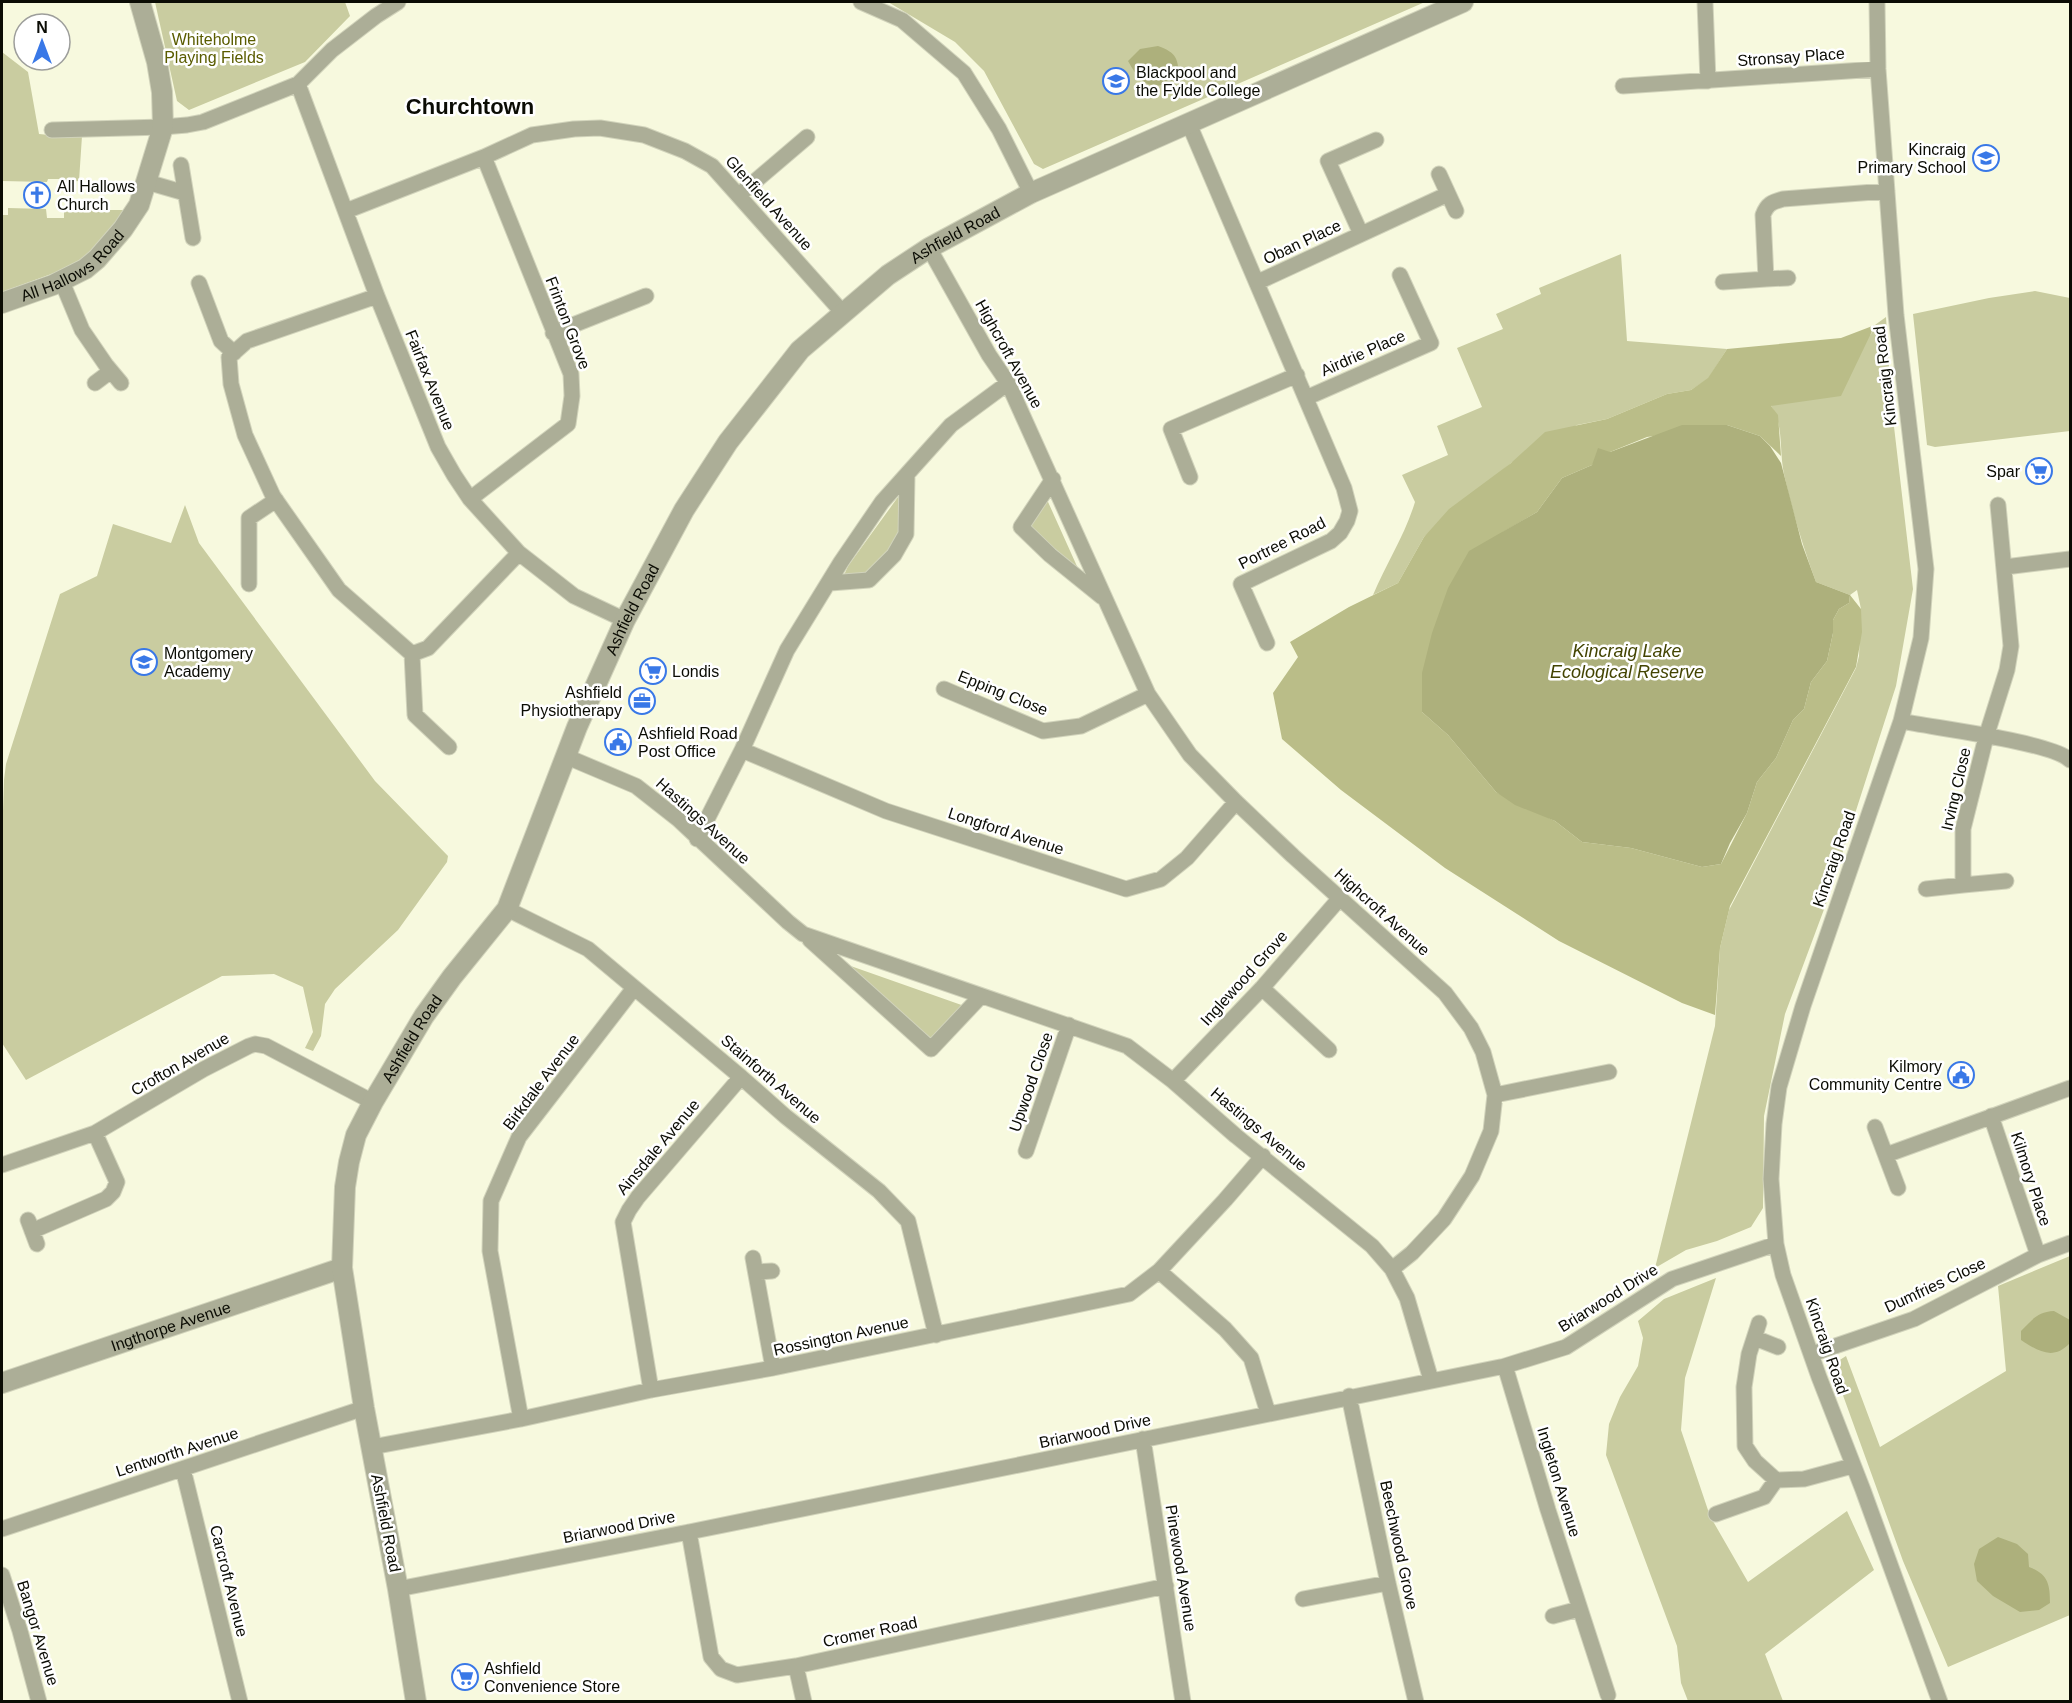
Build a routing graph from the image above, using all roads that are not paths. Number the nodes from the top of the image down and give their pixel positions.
1 (140, 2) edge
2 (398, 2) edge
3 (861, 2) edge
4 (1463, 2) edge
5 (1705, 2) edge
6 (1877, 2) edge
7 (1878, 69) junction
8 (1707, 81) junction
9 (298, 84) junction
10 (1623, 86) dead end
11 (1189, 124) junction
12 (164, 127) junction
13 (52, 130) dead end
14 (807, 137) dead end
15 (1376, 140) dead end
16 (484, 157) junction
17 (181, 165) dead end
18 (1439, 174) dead end
19 (147, 182) junction
20 (1887, 190) junction
21 (185, 193) junction
22 (1031, 193) junction
23 (1448, 194) junction
24 (740, 195) junction
25 (346, 211) junction
26 (1456, 211) dead end
27 (1361, 234) junction
28 (193, 238) dead end
29 (929, 248) junction
30 (1400, 275) dead end
31 (1788, 278) dead end
32 (1766, 279) junction
33 (62, 282) junction
34 (1258, 282) junction
35 (1723, 282) dead end
36 (197, 289) dead end
37 (377, 296) junction
38 (646, 297) dead end
39 (2, 303) edge
40 (843, 313) junction
41 (553, 333) junction
42 (234, 353) junction
43 (1297, 375) junction
44 (95, 383) dead end
45 (1008, 383) junction
46 (1306, 398) junction
47 (907, 476) junction
48 (1190, 477) dead end
49 (1053, 479) junction
50 (470, 499) junction
51 (276, 500) junction
52 (1998, 504) dead end
53 (519, 554) junction
54 (2070, 559) edge
55 (2005, 567) junction
56 (830, 583) junction
57 (249, 584) dead end
58 (1105, 600) junction
59 (625, 620) junction
60 (1267, 643) dead end
61 (412, 654) junction
62 (944, 689) dead end
63 (1148, 694) junction
64 (1901, 721) junction
65 (1986, 737) junction
66 (449, 747) dead end
67 (742, 750) junction
68 (565, 756) junction
69 (2070, 760) edge
70 (1236, 802) junction
71 (697, 838) junction
72 (2006, 881) dead end
73 (1963, 885) junction
74 (1926, 889) dead end
75 (1340, 898) junction
76 (507, 909) junction
77 (804, 934) junction
78 (634, 988) junction
79 (1262, 988) junction
80 (981, 996) junction
81 (1069, 1025) junction
82 (1329, 1050) dead end
83 (1609, 1072) dead end
84 (741, 1077) junction
85 (1173, 1081) junction
86 (2070, 1088) edge
87 (1495, 1095) junction
88 (373, 1102) junction
89 (1991, 1116) junction
90 (1875, 1127) dead end
91 (95, 1133) junction
92 (1026, 1151) dead end
93 (1886, 1155) junction
94 (1263, 1156) junction
95 (2, 1165) edge
96 (1898, 1188) dead end
97 (32, 1231) dead end
98 (2070, 1243) edge
99 (1776, 1244) junction
100 (2038, 1255) junction
101 (342, 1268) junction
102 (1392, 1269) junction
103 (772, 1271) dead end
104 (1159, 1271) junction
105 (936, 1335) junction
106 (1778, 1347) dead end
107 (1812, 1354) junction
108 (1505, 1366) junction
109 (773, 1368) junction
110 (1431, 1380) junction
111 (2, 1383) edge
112 (651, 1390) junction
113 (1349, 1396) junction
114 (364, 1408) junction
115 (1268, 1413) junction
116 (521, 1419) junction
117 (1143, 1439) junction
118 (372, 1447) junction
119 (1852, 1466) junction
120 (183, 1469) junction
121 (1776, 1480) junction
122 (1716, 1514) dead end
123 (2, 1529) edge
124 (688, 1532) junction
125 (2, 1575) edge
126 (1388, 1583) junction
127 (1166, 1586) junction
128 (398, 1589) junction
129 (1303, 1599) dead end
130 (1579, 1609) junction
131 (1553, 1616) dead end
132 (796, 1666) junction
133 (1608, 1695) dead end
134 (1936, 1700) edge
135 (39, 1701) edge
136 (240, 1701) edge
137 (416, 1701) edge
138 (804, 1701) edge
139 (1183, 1701) edge
140 (1416, 1701) edge

1 - 12 street
2 - 9 street
3 - 22 street
4 - 11 street, Ashfield Road
5 - 8 street
6 - 7 street, Kincraig Road
7 - 8 street, Stronsay Place
7 - 20 street, Kincraig Road
8 - 10 street, Stronsay Place
9 - 12 street
9 - 25 street, Fairfax Avenue
11 - 22 street, Ashfield Road
11 - 34 street, Portree Road
12 - 13 street
12 - 19 street, All Hallows Road
14 - 24 street
15 - 27 street, Oban Place
16 - 24 street, Glenfield Avenue
16 - 25 street, Glenfield Avenue
16 - 41 street, Frinton Grove
17 - 21 street
18 - 23 street
19 - 21 street
19 - 33 street, All Hallows Road
20 - 32 street
20 - 64 street, Kincraig Road
21 - 28 street
22 - 29 street, Ashfield Road
23 - 26 street
23 - 27 street, Oban Place
24 - 40 street, Glenfield Avenue
25 - 37 street, Fairfax Avenue
27 - 34 street, Oban Place
29 - 40 street, Ashfield Road
29 - 45 street, Highcroft Avenue
30 - 46 street, Airdrie Place
31 - 32 street
32 - 35 street
33 - 39 street, All Hallows Road
33 - 44 street
34 - 43 street, Portree Road
36 - 42 street
37 - 42 street
37 - 50 street, Fairfax Avenue
38 - 41 street
40 - 59 street, Ashfield Road
41 - 50 street, Frinton Grove
42 - 51 street
43 - 46 street, Portree Road
43 - 48 street
45 - 47 street
45 - 49 street, Highcroft Avenue
46 - 60 street, Portree Road
47 - 56 street
47 - 56 street
49 - 58 street, Highcroft Avenue
49 - 58 street, Highcroft Avenue
50 - 53 street, Fairfax Avenue
51 - 57 street
51 - 61 street
52 - 55 street, Irving Close
53 - 59 street, Fairfax Avenue
53 - 61 street
54 - 55 street
55 - 65 street, Irving Close
56 - 67 street
58 - 63 street, Highcroft Avenue
59 - 68 street, Ashfield Road
61 - 66 street
62 - 63 street, Epping Close
63 - 70 street, Highcroft Avenue
64 - 65 street
64 - 99 street, Kincraig Road
65 - 69 street
65 - 73 street, Irving Close
67 - 70 street, Longford Avenue
67 - 71 street
68 - 71 street, Hastings Avenue
68 - 76 street, Ashfield Road
70 - 75 street, Highcroft Avenue
71 - 77 street, Hastings Avenue
72 - 73 street
73 - 74 street
75 - 79 street, Inglewood Grove
75 - 87 street, Highcroft Avenue
76 - 78 street, Stainforth Avenue
76 - 88 street, Ashfield Road
77 - 80 street, Hastings Avenue
77 - 80 street, Hastings Avenue
78 - 84 street, Stainforth Avenue
78 - 116 street, Birkdale Avenue
79 - 82 street
79 - 85 street, Inglewood Grove
80 - 81 street, Hastings Avenue
81 - 85 street, Hastings Avenue
81 - 92 street, Upwood Close
83 - 87 street
84 - 105 street, Stainforth Avenue
84 - 112 street, Ainsdale Avenue
85 - 94 street, Hastings Avenue
86 - 89 street, Kilmory Place
87 - 102 street, Highcroft Avenue
88 - 91 street, Crofton Avenue
88 - 101 street, Ashfield Road
89 - 93 street, Kilmory Place
89 - 100 street, Kilmory Place
90 - 93 street
91 - 95 street, Crofton Avenue
91 - 97 street
93 - 96 street
94 - 102 street, Hastings Avenue
94 - 104 street, Rossington Avenue
98 - 100 street, Dumfries Close
99 - 107 street, Kincraig Road
99 - 108 street, Briarwood Drive
100 - 107 street, Dumfries Close
101 - 111 street, Ingthorpe Avenue
101 - 114 street, Ashfield Road
102 - 110 street, Hastings Avenue
103 - 109 street
104 - 105 street, Rossington Avenue
104 - 115 street
105 - 109 street, Rossington Avenue
106 - 121 street
107 - 119 street, Kincraig Road
108 - 110 street, Briarwood Drive
108 - 130 street, Ingleton Avenue
109 - 112 street, Rossington Avenue
110 - 113 street, Briarwood Drive
112 - 116 street, Rossington Avenue
113 - 115 street, Briarwood Drive
113 - 126 street, Beechwood Grove
114 - 118 street, Ashfield Road
114 - 120 street, Lentworth Avenue
115 - 117 street, Briarwood Drive
116 - 118 street, Rossington Avenue
117 - 124 street, Briarwood Drive
117 - 127 street, Pinewood Avenue
118 - 128 street, Ashfield Road
119 - 121 street
119 - 134 street, Kincraig Road
120 - 123 street, Lentworth Avenue
120 - 136 street, Carcroft Avenue
121 - 122 street
124 - 128 street, Briarwood Drive
124 - 132 street, Cromer Road
125 - 135 street, Bangor Avenue
126 - 129 street
126 - 140 street, Beechwood Grove
127 - 132 street, Cromer Road
127 - 139 street, Pinewood Avenue
128 - 137 street, Ashfield Road
130 - 131 street
130 - 133 street, Ingleton Avenue
132 - 138 street

